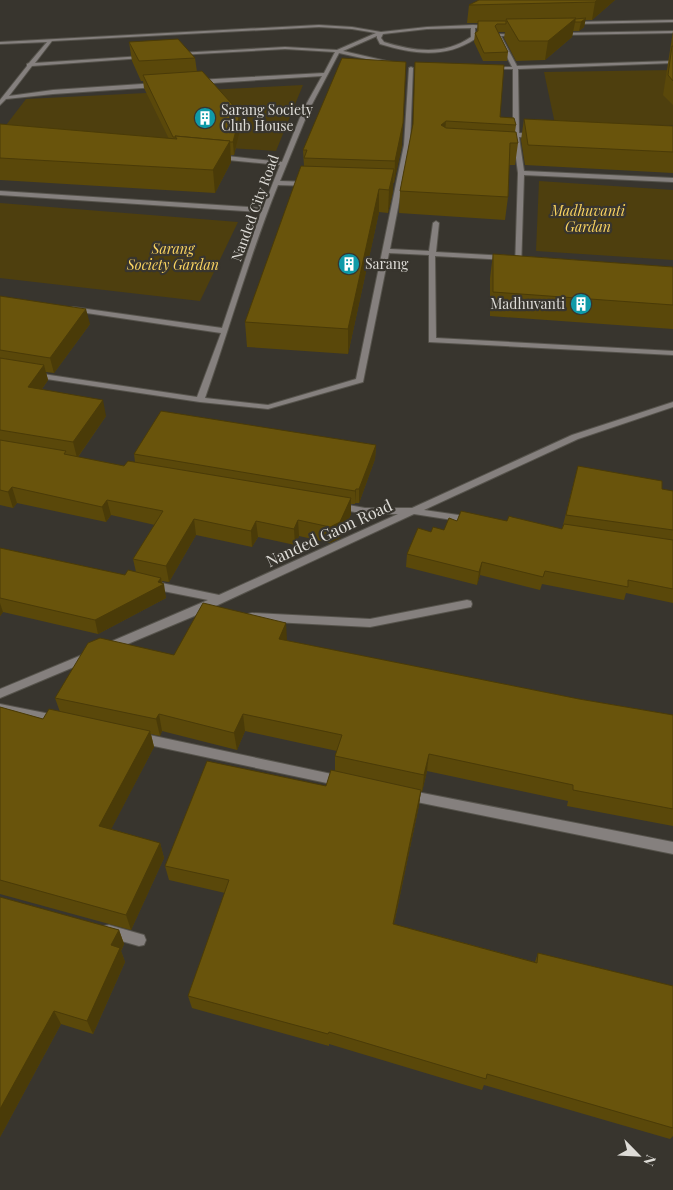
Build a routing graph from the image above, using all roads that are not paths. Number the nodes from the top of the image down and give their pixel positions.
1 (673, 22) edge
2 (568, 24) edge
3 (473, 26) junction
4 (492, 26) edge
5 (673, 32) edge
6 (381, 33) junction
7 (556, 34) edge
8 (527, 35) edge
9 (51, 40) junction
10 (0, 43) edge
11 (338, 52) junction
12 (168, 55) edge
13 (148, 56) edge
14 (673, 62) edge
15 (393, 64) edge
16 (29, 65) junction
17 (402, 66) edge
18 (411, 68) junction
19 (419, 68) edge
20 (479, 68) edge
21 (515, 68) junction
22 (325, 74) junction
23 (192, 82) edge
24 (162, 84) edge
25 (2, 101) edge
26 (516, 135) junction
27 (546, 136) edge
28 (509, 150) edge
29 (518, 150) junction
30 (216, 157) edge
31 (284, 164) junction
32 (521, 173) junction
33 (673, 180) edge
34 (276, 183) junction
35 (314, 184) edge
36 (390, 186) edge
37 (400, 186) junction
38 (0, 193) edge
39 (265, 210) junction
40 (436, 223) edge
41 (386, 251) junction
42 (432, 254) junction
43 (518, 258) junction
44 (528, 272) edge
45 (60, 307) edge
46 (225, 331) junction
47 (673, 353) edge
48 (28, 374) edge
49 (200, 400) junction
50 (673, 404) edge
51 (326, 504) edge
52 (411, 512) junction
53 (479, 521) edge
54 (143, 582) edge
55 (219, 599) junction
56 (467, 604) dead end
57 (188, 614) junction
58 (217, 615) edge
59 (245, 617) edge
60 (0, 694) edge
61 (0, 708) edge
62 (68, 723) edge
63 (126, 735) edge
64 (350, 783) edge
65 (399, 793) edge
66 (673, 848) edge
67 (93, 927) edge
68 (139, 940) dead end

1 - 2 street
3 - 4 street
3 - 6 street
3 - 6 street
5 - 7 street
6 - 9 street
6 - 11 street
8 - 21 street
9 - 10 street
9 - 16 street
11 - 12 street
11 - 15 street
11 - 22 street, Nanded City Road
13 - 16 street
14 - 21 street
16 - 25 street
17 - 18 street
18 - 19 street
18 - 37 street
20 - 21 street
21 - 26 street
22 - 23 street
22 - 31 street, Nanded City Road
24 - 25 street
26 - 27 street
26 - 29 street
28 - 29 street
29 - 32 street
30 - 31 street
31 - 34 street, Nanded City Road
32 - 33 street
32 - 43 street
34 - 35 street
34 - 39 street, Nanded City Road
36 - 37 street
37 - 41 street
38 - 39 street
39 - 46 street, Nanded City Road
40 - 42 street
41 - 42 street
41 - 49 street
42 - 43 street
42 - 47 street
43 - 44 street
45 - 46 street
46 - 49 street, Nanded City Road
48 - 49 street
50 - 52 street, Nanded Gaon Road
51 - 52 street
52 - 53 street
52 - 55 street, Nanded Gaon Road
54 - 55 street
55 - 57 street, Nanded Gaon Road
56 - 59 street
57 - 58 street
57 - 60 street, Nanded Gaon Road
61 - 62 street
63 - 64 street
65 - 66 street
67 - 68 street

